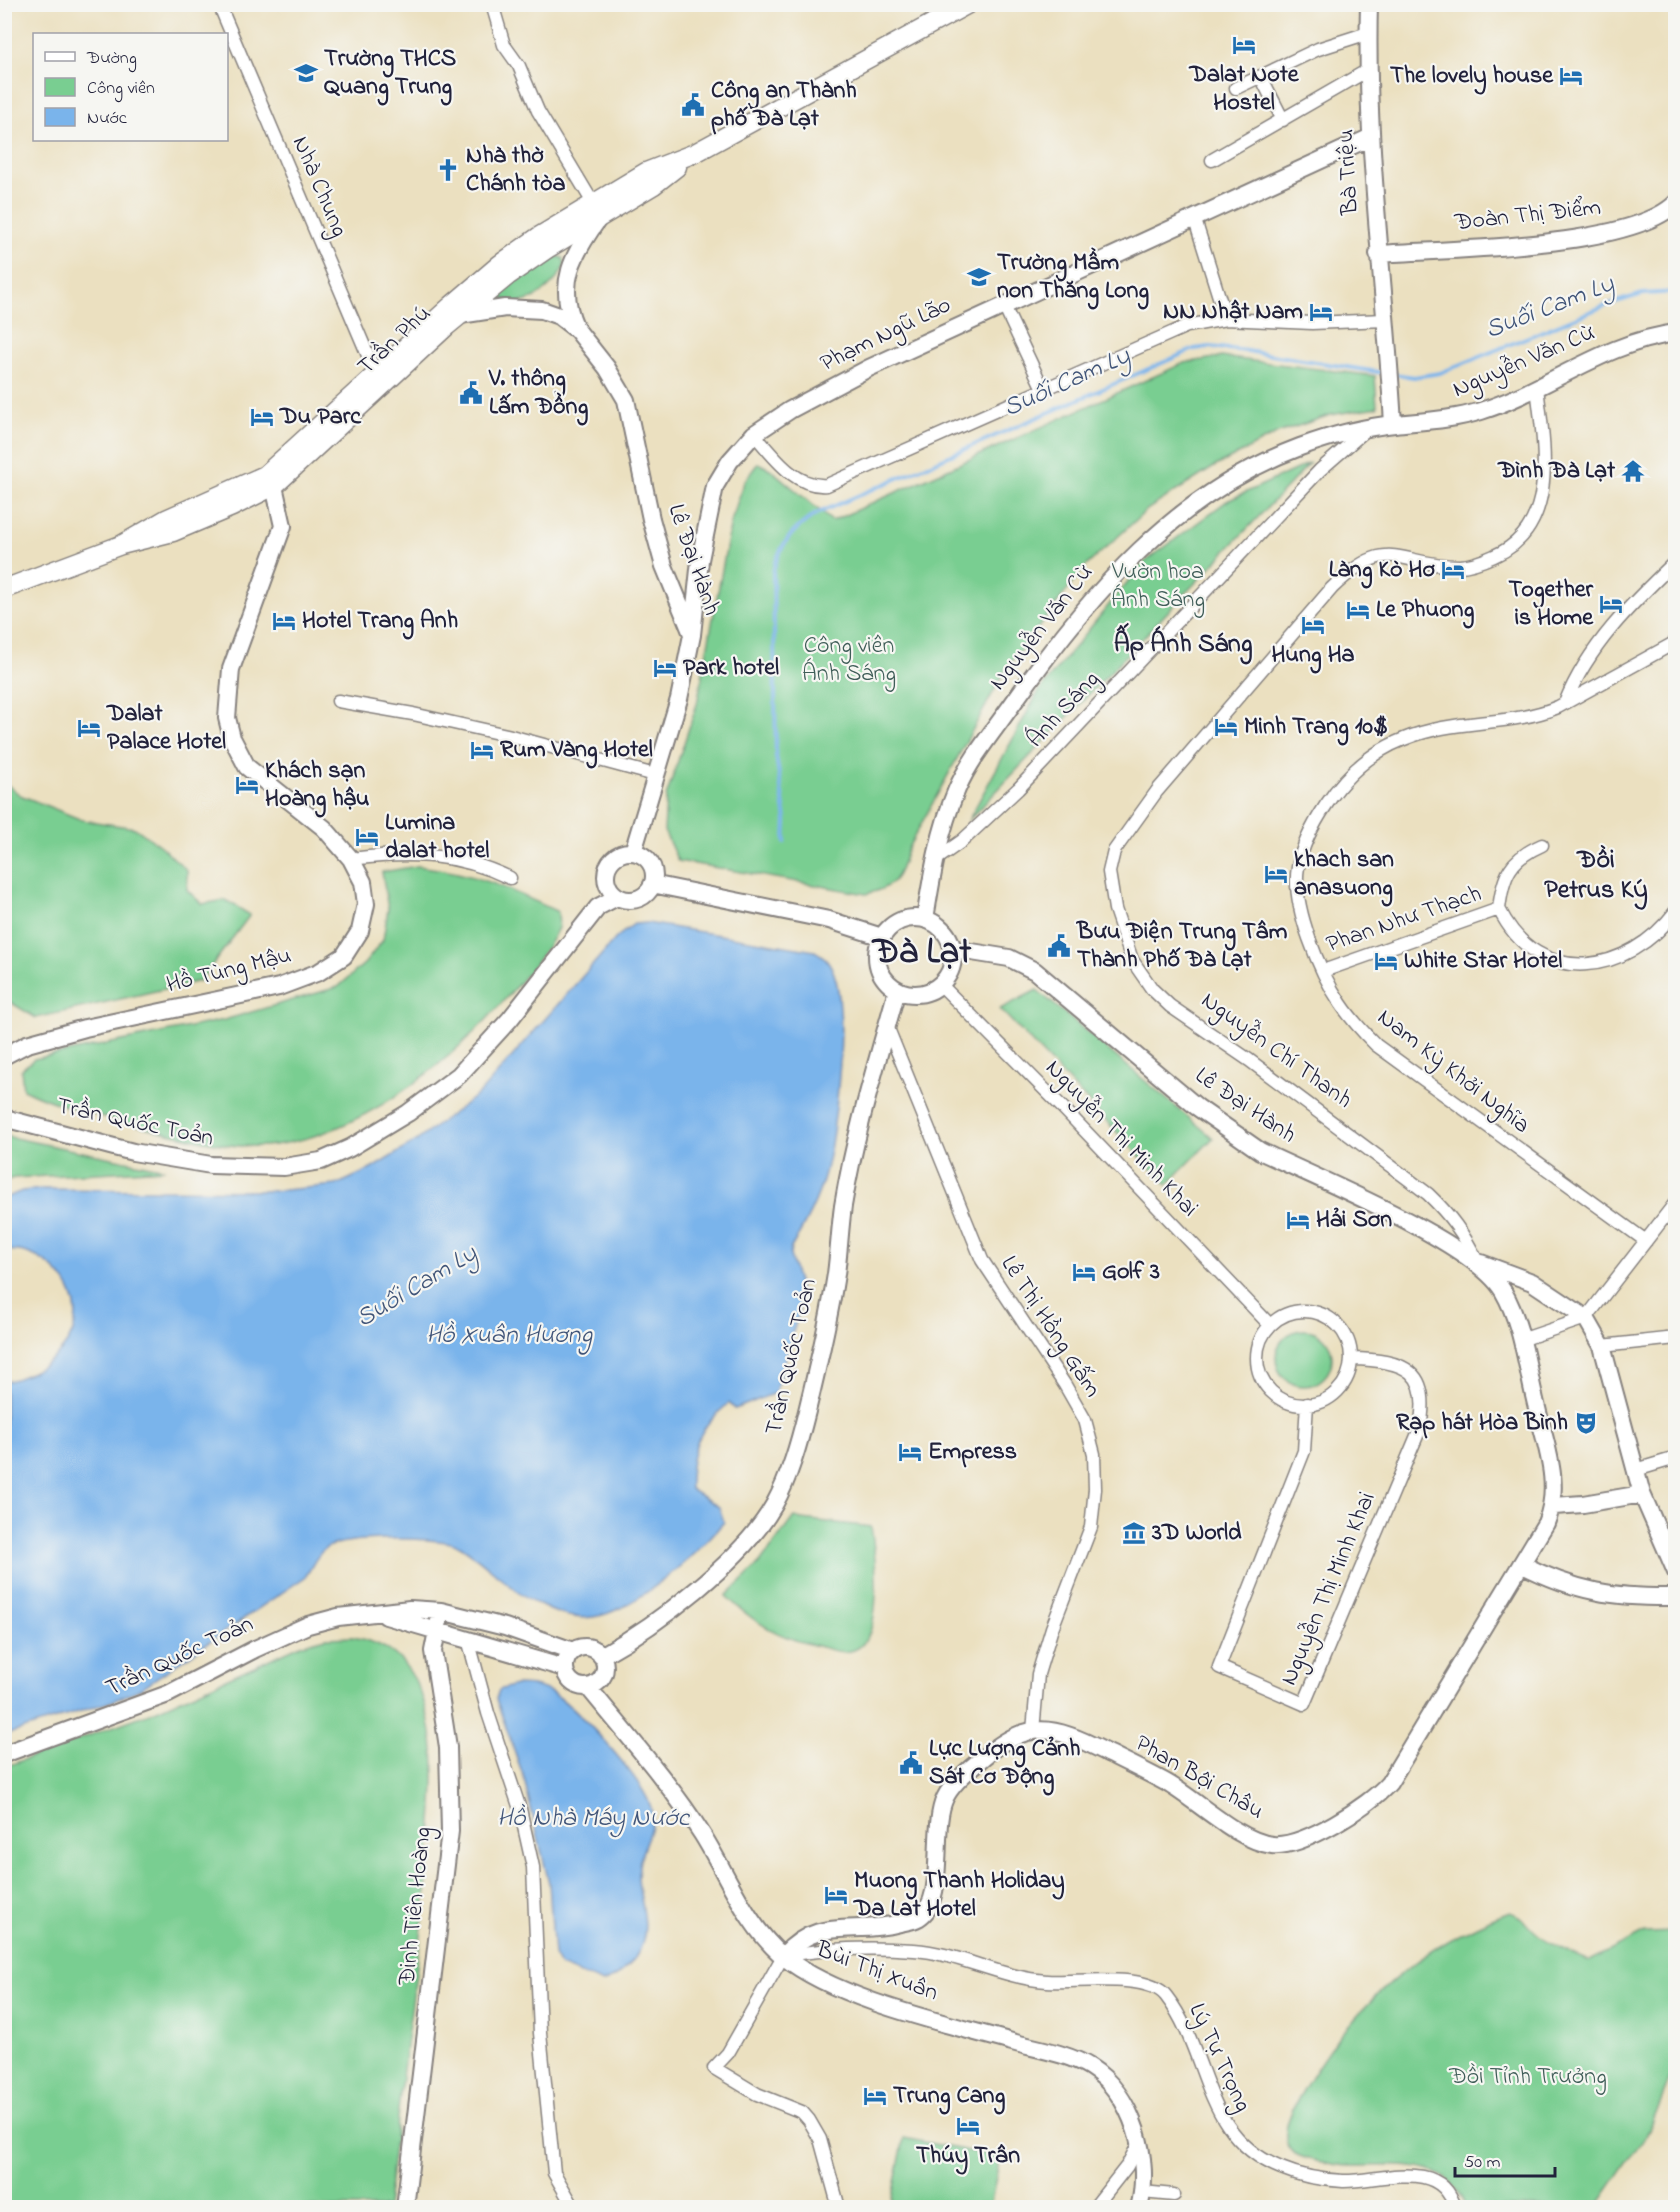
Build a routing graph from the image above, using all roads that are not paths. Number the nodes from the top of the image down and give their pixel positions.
1 (219, 4) edge
2 (492, 4) edge
3 (968, 4) edge
4 (1369, 4) edge
5 (1368, 33) junction
6 (1368, 70) junction
7 (1261, 77) junction
8 (1236, 88) dead end
9 (1283, 120) junction
10 (1371, 137) junction
11 (1212, 160) dead end
12 (1676, 203) edge
13 (597, 209) junction
14 (1194, 217) junction
15 (1378, 254) junction
16 (1004, 306) junction
17 (456, 310) junction
18 (1226, 319) junction
19 (1386, 328) junction
20 (576, 330) junction
21 (1676, 333) edge
22 (378, 380) junction
23 (1537, 388) junction
24 (1044, 391) junction
25 (1393, 424) junction
26 (1367, 428) junction
27 (754, 434) junction
28 (269, 480) junction
29 (1676, 561) edge
30 (4, 590) edge
31 (692, 635) junction
32 (1676, 642) edge
33 (338, 701) dead end
34 (1565, 703) junction
35 (655, 775) junction
36 (1542, 844) dead end
37 (633, 852) junction
38 (351, 859) junction
39 (935, 860) junction
40 (510, 878) dead end
41 (652, 884) junction
42 (617, 897) junction
43 (1499, 909) junction
44 (1676, 912) edge
45 (925, 919) junction
46 (882, 937) junction
47 (954, 949) junction
48 (1323, 971) junction
49 (941, 985) junction
50 (897, 990) junction
51 (887, 1026) junction
52 (4, 1056) edge
53 (4, 1118) edge
54 (1676, 1202) edge
55 (1646, 1241) junction
56 (1477, 1261) junction
57 (1586, 1318) junction
58 (1270, 1325) junction
59 (1676, 1338) edge
60 (1521, 1340) junction
61 (1602, 1346) junction
62 (1351, 1359) junction
63 (1307, 1404) junction
64 (1676, 1458) edge
65 (1636, 1470) junction
66 (1642, 1494) junction
67 (1554, 1506) junction
68 (1521, 1564) junction
69 (1676, 1572) edge
70 (1676, 1597) edge
71 (441, 1611) junction
72 (376, 1613) junction
73 (436, 1628) junction
74 (468, 1639) junction
75 (573, 1651) junction
76 (601, 1656) junction
77 (564, 1668) junction
78 (588, 1687) junction
79 (1033, 1731) junction
80 (4, 1754) edge
81 (783, 1956) junction
82 (1139, 2142) junction
83 (1174, 2196) dead end
84 (1141, 2200) edge
85 (405, 2208) edge
86 (574, 2208) edge
87 (839, 2208) edge
88 (1094, 2208) edge
89 (1455, 2208) edge

1 - 22 street, Nhà Chung
2 - 13 street
3 - 13 main road, Trần Phú
4 - 5 street, Bà Triệu
5 - 6 street, Bà Triệu
5 - 7 street
6 - 9 street
6 - 10 street, Bà Triệu
7 - 8 street
7 - 9 street
9 - 11 street
10 - 14 street, Phạm Ngũ Lão
10 - 15 street, Bà Triệu
12 - 15 street, Đoàn Thị Điểm
13 - 17 main road, Trần Phú
13 - 20 street, Lê Đại Hành
14 - 16 street, Phạm Ngũ Lão
14 - 18 street
15 - 19 street, Bà Triệu
16 - 24 street
16 - 27 street, Phạm Ngũ Lão
17 - 20 street, Lê Đại Hành
17 - 22 main road, Trần Phú
18 - 19 street
18 - 24 street
19 - 25 street, Bà Triệu
20 - 31 street, Lê Đại Hành
21 - 23 street, Nguyễn Văn Cừ
22 - 28 main road, Trần Phú
23 - 25 street, Nguyễn Văn Cừ
23 - 56 street, Nguyễn Chí Thanh
24 - 27 street
25 - 26 street, Nguyễn Văn Cừ
26 - 39 street, Ánh Sáng
26 - 39 street, Nguyễn Văn Cừ
27 - 31 street, Phạm Ngũ Lão
28 - 30 main road, Trần Phú
28 - 38 street, Hồ Tùng Mậu
29 - 34 street
31 - 35 street, Lê Đại Hành
32 - 34 street
33 - 35 street
34 - 48 street, Nam Kỳ Khởi Nghĩa
35 - 37 street, Lê Đại Hành
36 - 43 street, Phan Như Thạch
37 - 41 street
37 - 42 street
38 - 40 street
38 - 52 street, Hồ Tùng Mậu
39 - 45 street, Nguyễn Văn Cừ
41 - 42 street
41 - 46 street
42 - 53 street, Trần Quốc Toản
43 - 44 street, Phan Như Thạch
43 - 48 street, Phan Như Thạch
45 - 46 street
45 - 47 street
46 - 50 street
47 - 49 street
47 - 56 street, Lê Đại Hành
48 - 55 street, Nam Kỳ Khởi Nghĩa
49 - 50 street
49 - 58 street, Nguyễn Thị Minh Khai
50 - 51 street, Trần Quốc Toản
51 - 76 street, Trần Quốc Toản
51 - 79 street, Lê Thị Hồng Gấm
54 - 55 street
55 - 57 street
56 - 57 street
56 - 60 street, Lê Đại Hành
57 - 60 street
57 - 61 street
58 - 62 street
58 - 63 street
59 - 61 street
60 - 67 street, Lê Đại Hành
61 - 65 street
62 - 63 street
62 - 63 street, Nguyễn Thị Minh Khai
64 - 65 street
65 - 66 street
66 - 67 street
66 - 69 street
67 - 68 street, Phan Bội Châu
68 - 70 street
68 - 79 street, Phan Bội Châu
71 - 72 street, Trần Quốc Toản
71 - 73 street, Đinh Tiên Hoàng
71 - 75 street, Trần Quốc Toản
72 - 73 street, Trần Quốc Toản
72 - 80 street, Trần Quốc Toản
73 - 74 street, Trần Quốc Toản
73 - 85 street, Đinh Tiên Hoàng
74 - 77 street, Trần Quốc Toản
74 - 86 street
75 - 76 street
75 - 77 street
76 - 78 street
77 - 78 street
78 - 81 street, Bùi Thị Xuân
79 - 81 street, Phan Bội Châu
81 - 82 street, Bùi Thị Xuân
81 - 87 street
81 - 89 street, Lý Tự Trọng
82 - 84 street, Bùi Thị Xuân
82 - 88 street
83 - 84 street

